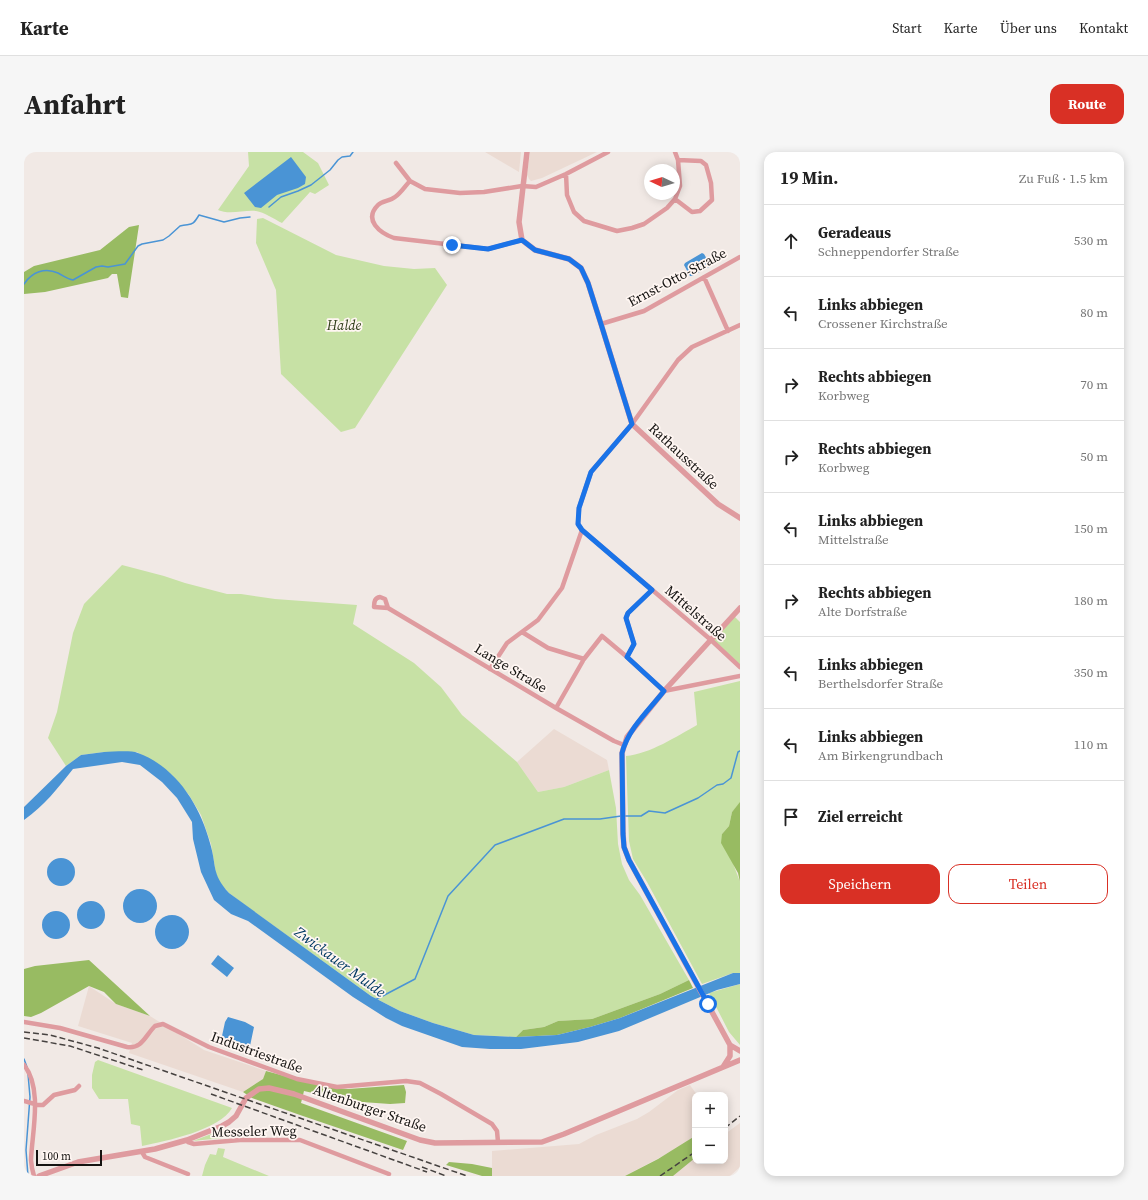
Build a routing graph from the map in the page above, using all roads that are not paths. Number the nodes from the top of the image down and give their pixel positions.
1 (527, 152) edge
2 (608, 152) edge
3 (675, 152) edge
4 (678, 160) junction
5 (396, 163) dead end
6 (678, 164) edge
7 (566, 174) junction
8 (410, 181) junction
9 (522, 186) junction
10 (674, 200) edge
11 (676, 200) edge
12 (522, 240) junction
13 (740, 256) edge
14 (704, 277) junction
15 (601, 324) junction
16 (740, 326) edge
17 (728, 331) junction
18 (632, 424) junction
19 (740, 518) edge
20 (582, 530) junction
21 (652, 590) junction
22 (388, 608) dead end
23 (740, 608) edge
24 (522, 632) junction
25 (711, 640) junction
26 (627, 657) junction
27 (584, 659) junction
28 (740, 667) edge
29 (490, 670) junction
30 (740, 676) edge
31 (664, 691) junction
32 (556, 708) junction
33 (624, 745) junction
34 (24, 1022) edge
35 (730, 1045) junction
36 (740, 1051) edge
37 (740, 1060) edge
38 (25, 1067) edge
39 (723, 1067) junction
40 (79, 1086) dead end
41 (30, 1102) edge
42 (187, 1140) junction
43 (498, 1142) junction
44 (142, 1152) junction
45 (188, 1174) dead end
46 (389, 1174) dead end
47 (34, 1176) edge
48 (39, 1176) edge

1 - 9 street
2 - 7 street
3 - 4 street
4 - 6 street
4 - 11 street
5 - 8 street
7 - 9 street
7 - 10 street
8 - 9 street
8 - 12 street
9 - 12 street
12 - 15 street
13 - 14 street, Ernst-Otto-Straße
14 - 15 street, Ernst-Otto-Straße
14 - 17 street
15 - 18 street
16 - 17 street
17 - 18 street
18 - 19 street, Rathausstraße
18 - 20 street
20 - 21 street, Mittelstraße
20 - 24 street
21 - 25 street, Mittelstraße
21 - 26 street
22 - 29 street, Lange Straße
23 - 25 street
24 - 27 street
24 - 29 street
25 - 28 street, Mittelstraße
25 - 31 street
26 - 27 street
26 - 31 street
27 - 32 street
29 - 32 street, Lange Straße
30 - 31 street
31 - 33 street
32 - 33 street, Lange Straße
33 - 35 street
34 - 43 street, Industriestraße
35 - 36 street
35 - 39 street
37 - 39 street, Altenburger Straße
38 - 41 street
39 - 43 street, Altenburger Straße
40 - 41 street
41 - 47 street
42 - 43 street, Altenburger Straße
42 - 44 street, Altenburger Straße
42 - 46 street, Messeler Weg
44 - 45 street
44 - 48 street, Altenburger Straße

